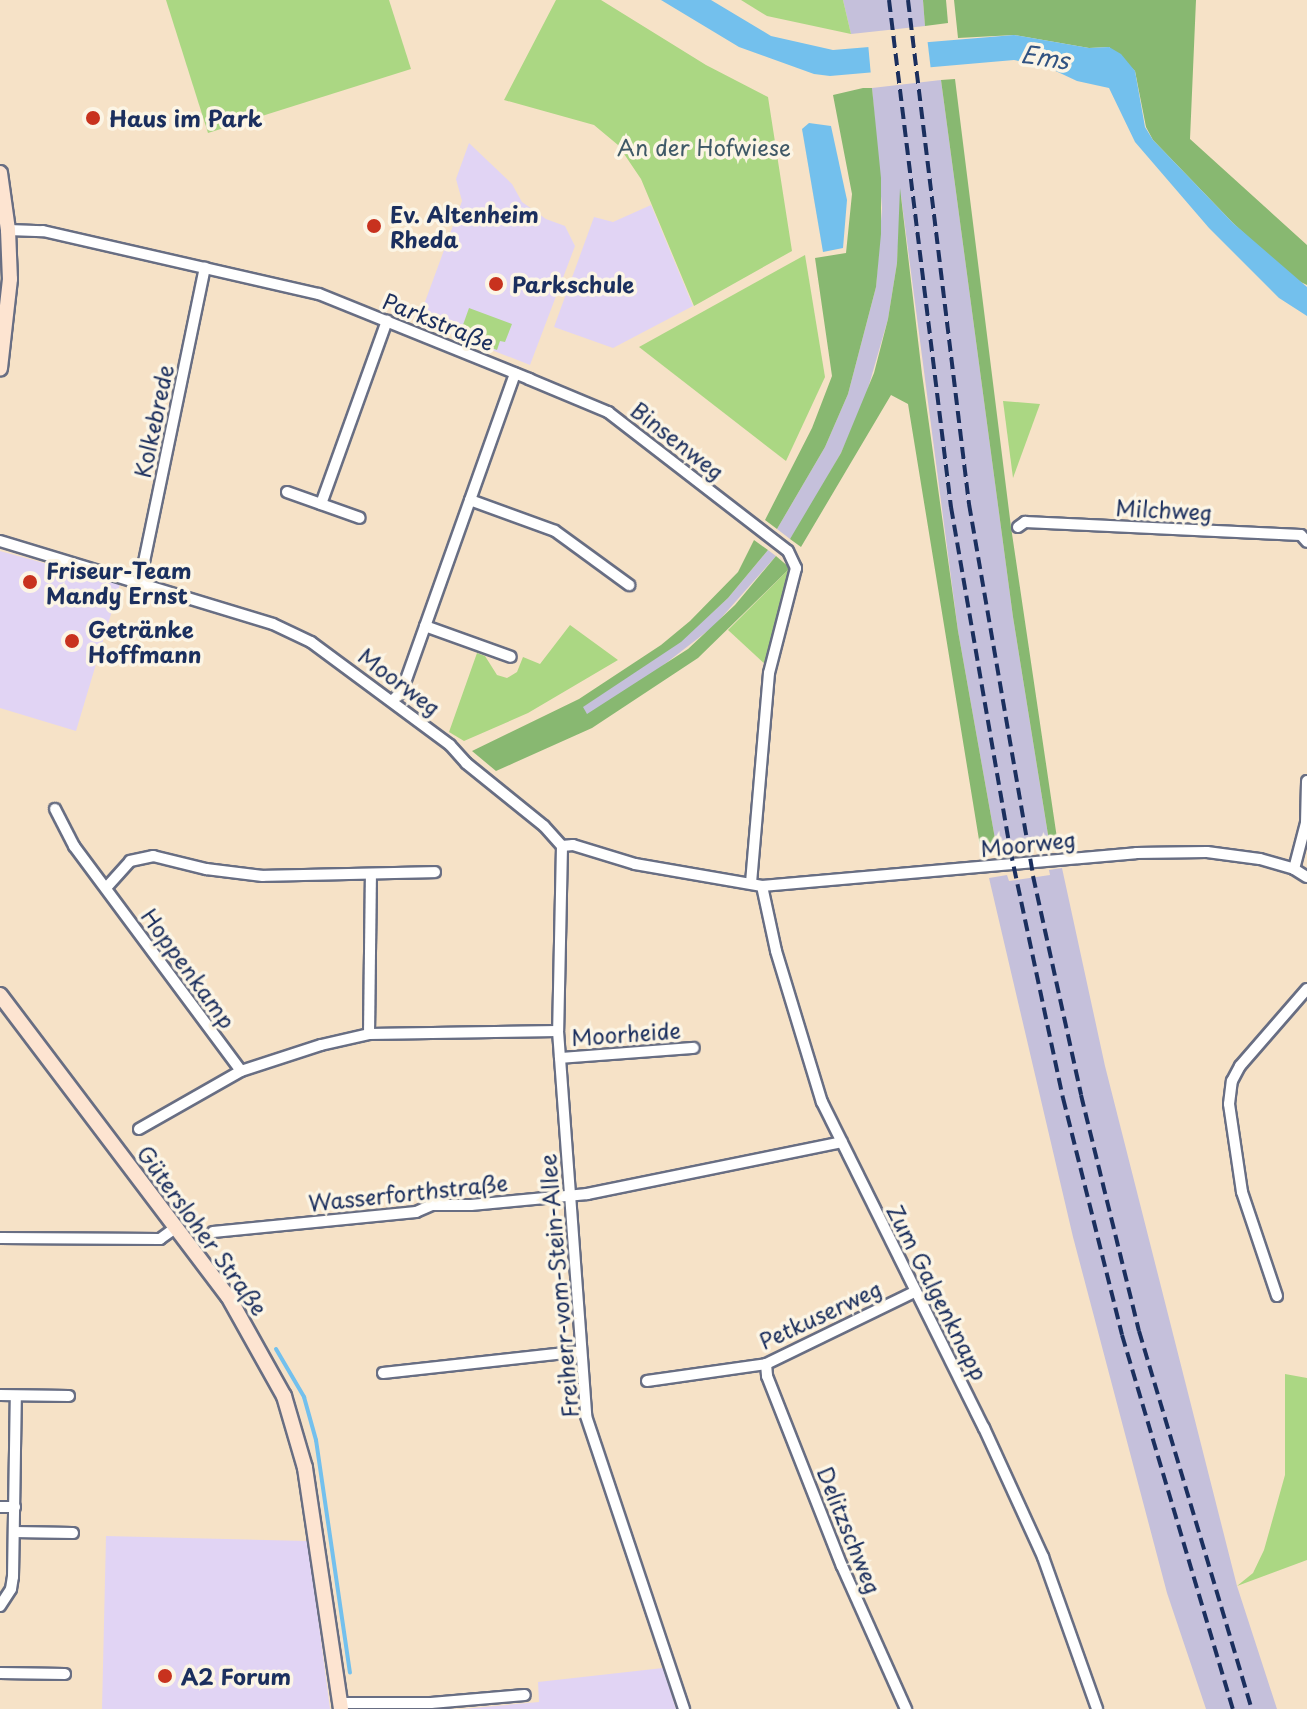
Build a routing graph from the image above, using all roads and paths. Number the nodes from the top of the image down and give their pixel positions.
1 (0, 173) edge
2 (5, 224) edge
3 (205, 268) junction
4 (387, 321) junction
5 (0, 368) edge
6 (515, 373) junction
7 (287, 492) dead end
8 (470, 500) junction
9 (321, 504) junction
10 (360, 518) dead end
11 (1018, 527) dead end
12 (0, 541) edge
13 (1307, 542) edge
14 (140, 581) junction
15 (629, 585) dead end
16 (425, 626) junction
17 (511, 657) dead end
18 (394, 699) junction
19 (1307, 781) edge
20 (55, 809) dead end
21 (562, 846) junction
22 (1294, 869) junction
23 (435, 872) dead end
24 (371, 876) junction
25 (1307, 877) edge
26 (751, 881) junction
27 (762, 886) junction
28 (106, 888) junction
29 (1307, 989) edge
30 (0, 995) edge
31 (558, 1031) junction
32 (369, 1034) junction
33 (694, 1048) dead end
34 (560, 1058) junction
35 (241, 1071) junction
36 (139, 1129) dead end
37 (842, 1142) junction
38 (571, 1195) junction
39 (175, 1228) junction
40 (213, 1232) dead end
41 (0, 1238) edge
42 (914, 1292) junction
43 (1277, 1296) dead end
44 (581, 1351) junction
45 (766, 1364) junction
46 (383, 1373) dead end
47 (647, 1381) dead end
48 (0, 1395) edge
49 (16, 1396) junction
50 (69, 1396) dead end
51 (0, 1507) edge
52 (15, 1507) junction
53 (14, 1532) junction
54 (73, 1533) dead end
55 (0, 1606) edge
56 (0, 1673) edge
57 (65, 1674) dead end
58 (525, 1695) dead end
59 (431, 1703) junction
60 (340, 1706) edge
61 (410, 1709) edge
62 (684, 1709) edge
63 (906, 1709) edge
64 (1097, 1709) edge

1 - 2 main road
2 - 3 street, Parkstraße
2 - 5 main road
3 - 4 street, Parkstraße
3 - 14 street, Kolkebrede
4 - 6 street, Parkstraße
4 - 9 street
6 - 8 street, Parkstraße
6 - 26 street, Binsenweg
7 - 9 street
8 - 15 street
8 - 16 street, Parkstraße
9 - 10 street
11 - 13 street, Milchweg
12 - 14 street, Moorweg
14 - 18 street, Moorweg
16 - 17 street
16 - 18 street, Parkstraße
18 - 21 street, Moorweg
19 - 22 street
20 - 28 street, Hoppenkamp
21 - 26 street, Moorweg
21 - 31 street, Freiherr-vom-Stein-Allee
22 - 25 street, Moorweg
22 - 27 street, Moorweg
23 - 24 street
24 - 28 street
24 - 32 street
26 - 27 street, Moorweg
27 - 37 street, Zum Galgenknapp
28 - 35 street, Hoppenkamp
29 - 43 street
30 - 39 main road, Gütersloher Straße
31 - 32 street
31 - 34 street, Freiherr-vom-Stein-Allee
32 - 35 street
33 - 34 street, Moorheide
34 - 38 street, Freiherr-vom-Stein-Allee
35 - 36 street
37 - 38 street, Wasserforthstraße
37 - 42 street, Zum Galgenknapp
38 - 40 street, Wasserforthstraße
38 - 44 street, Freiherr-vom-Stein-Allee
39 - 41 street
39 - 60 main road, Gütersloher Straße
42 - 45 street, Petkuserweg
42 - 64 street, Zum Galgenknapp
44 - 46 street
44 - 62 street, Freiherr-vom-Stein-Allee
45 - 47 street, Petkuserweg
45 - 63 street, Delitzschweg
48 - 49 street
49 - 50 street
49 - 52 street
51 - 52 street
52 - 53 street
53 - 54 street
53 - 55 street
56 - 57 street
58 - 59 street
59 - 60 street
59 - 61 street

